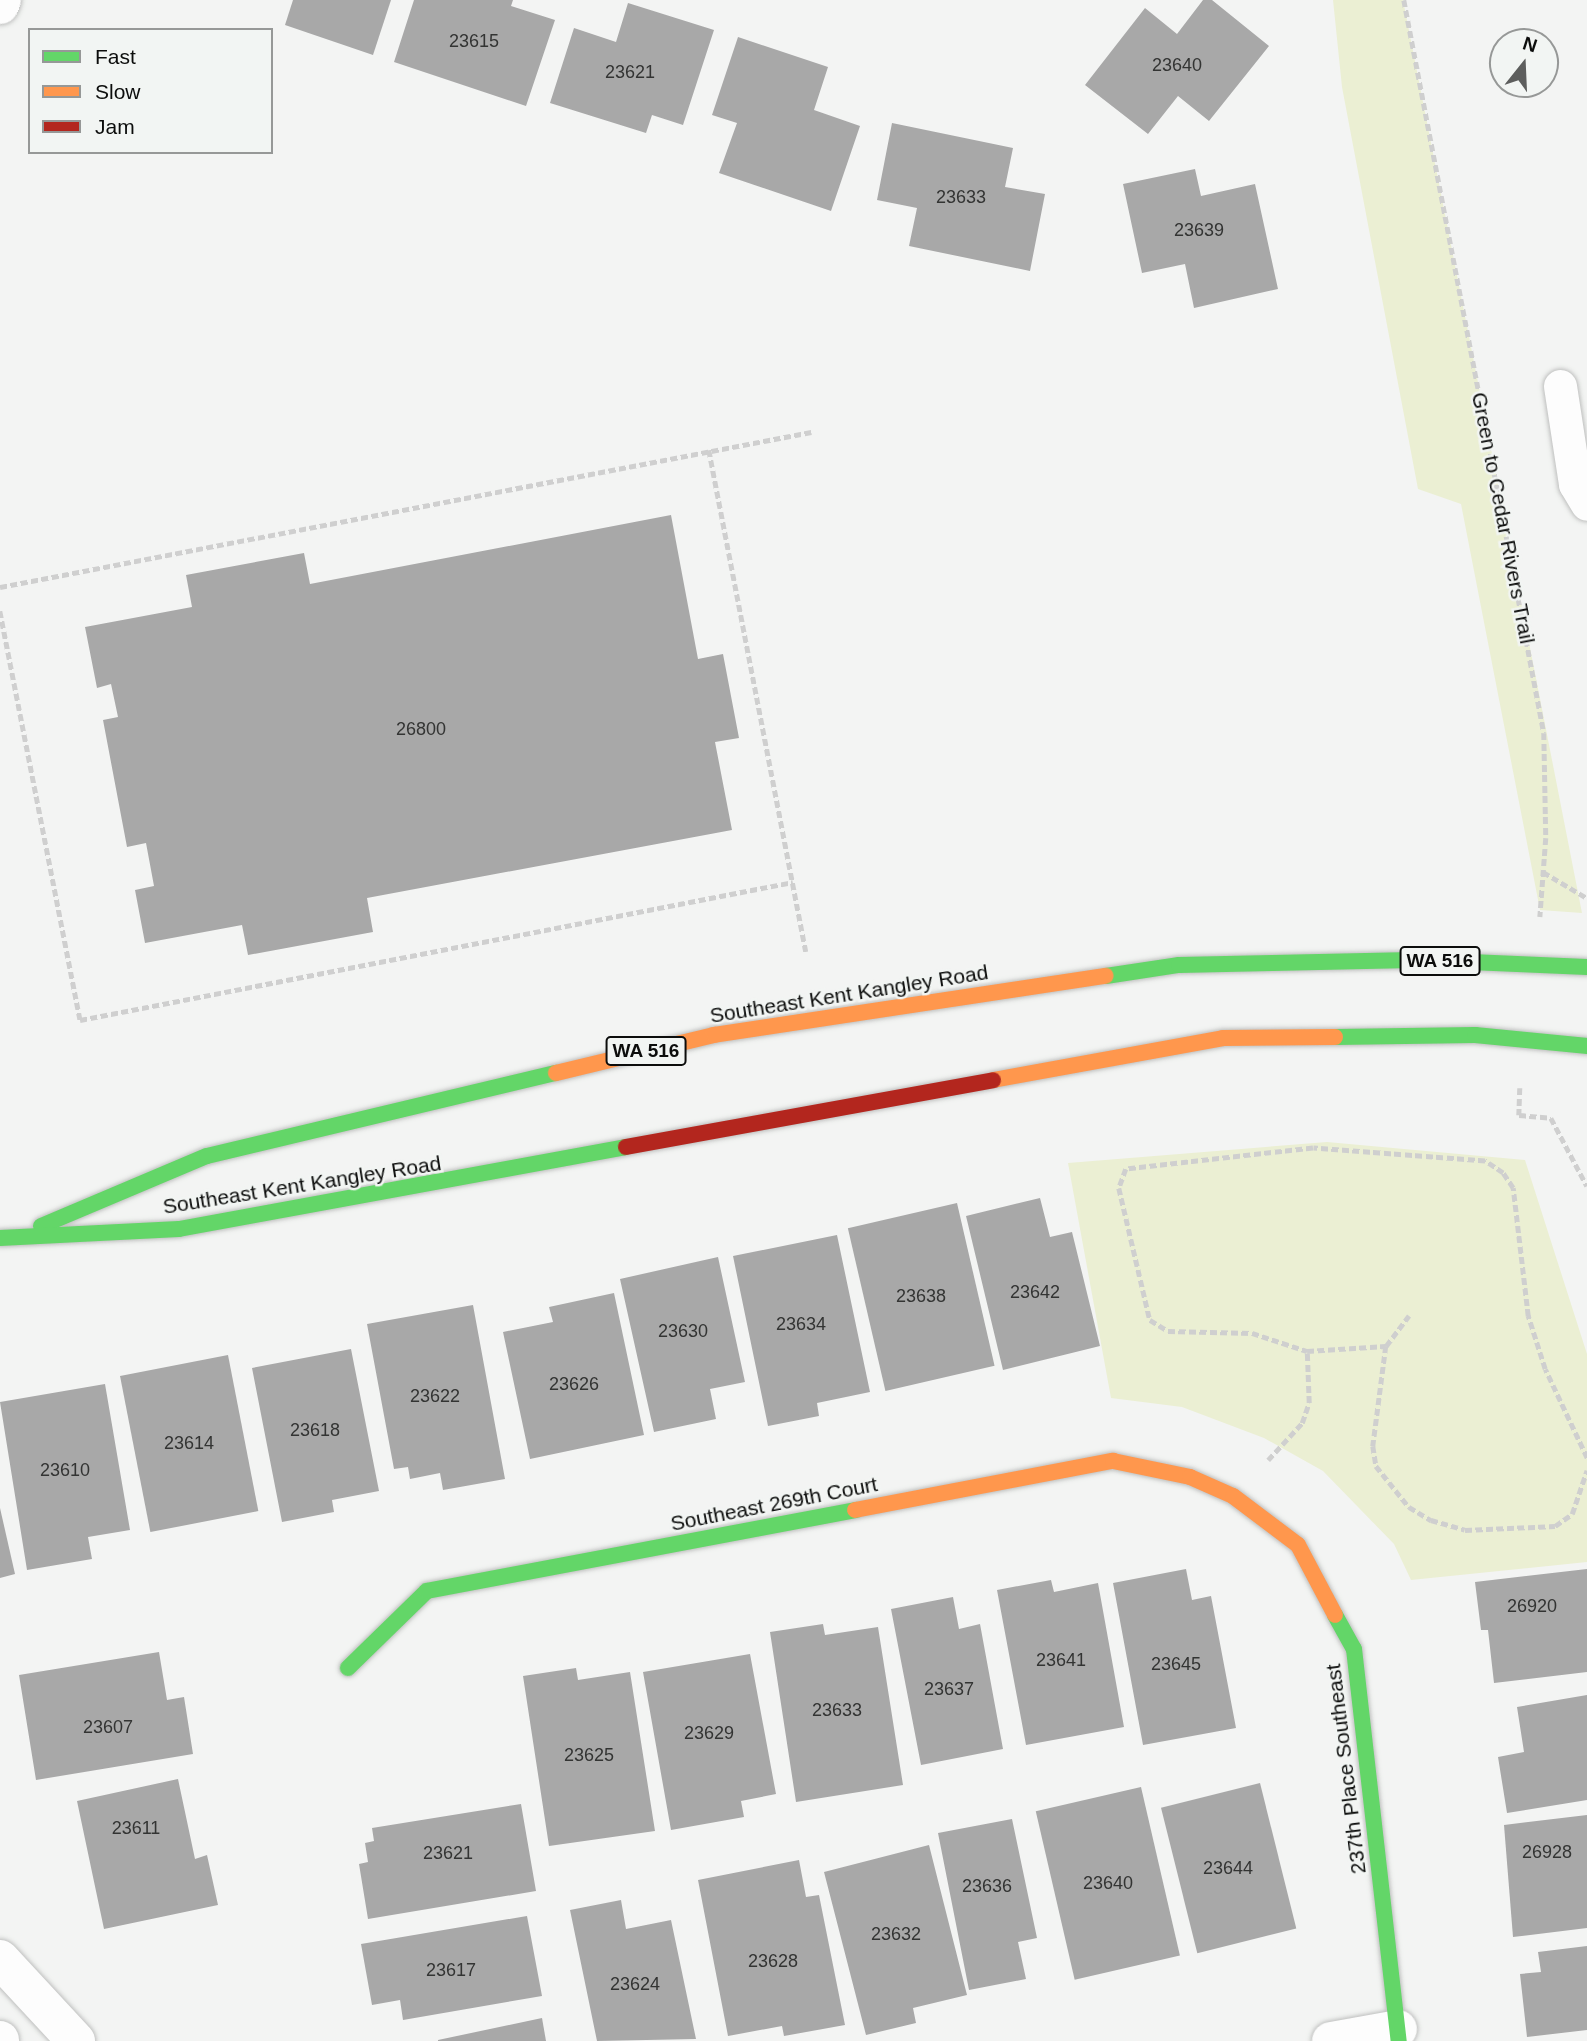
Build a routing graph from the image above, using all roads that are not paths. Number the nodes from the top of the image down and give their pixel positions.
1 (1560, 386) dead end
2 (1587, 503) edge
3 (1587, 967) edge
4 (1587, 1046) edge
5 (19, 1235) junction
6 (0, 1238) edge
7 (1233, 1496) joint
8 (348, 1668) dead end
9 (0, 1959) edge
10 (1398, 2035) edge
11 (76, 2041) edge
12 (1331, 2041) edge

1 - 2 lane
3 - 5 main road, Southeast Kent Kangley Road / WA 516
4 - 5 main road, Southeast Kent Kangley Road / WA 516
5 - 6 main road, Southeast Kent Kangley Road / WA 516
7 - 8 main road, Southeast 269th Court
7 - 10 main road, 237th Place Southeast
9 - 11 street
10 - 12 street

